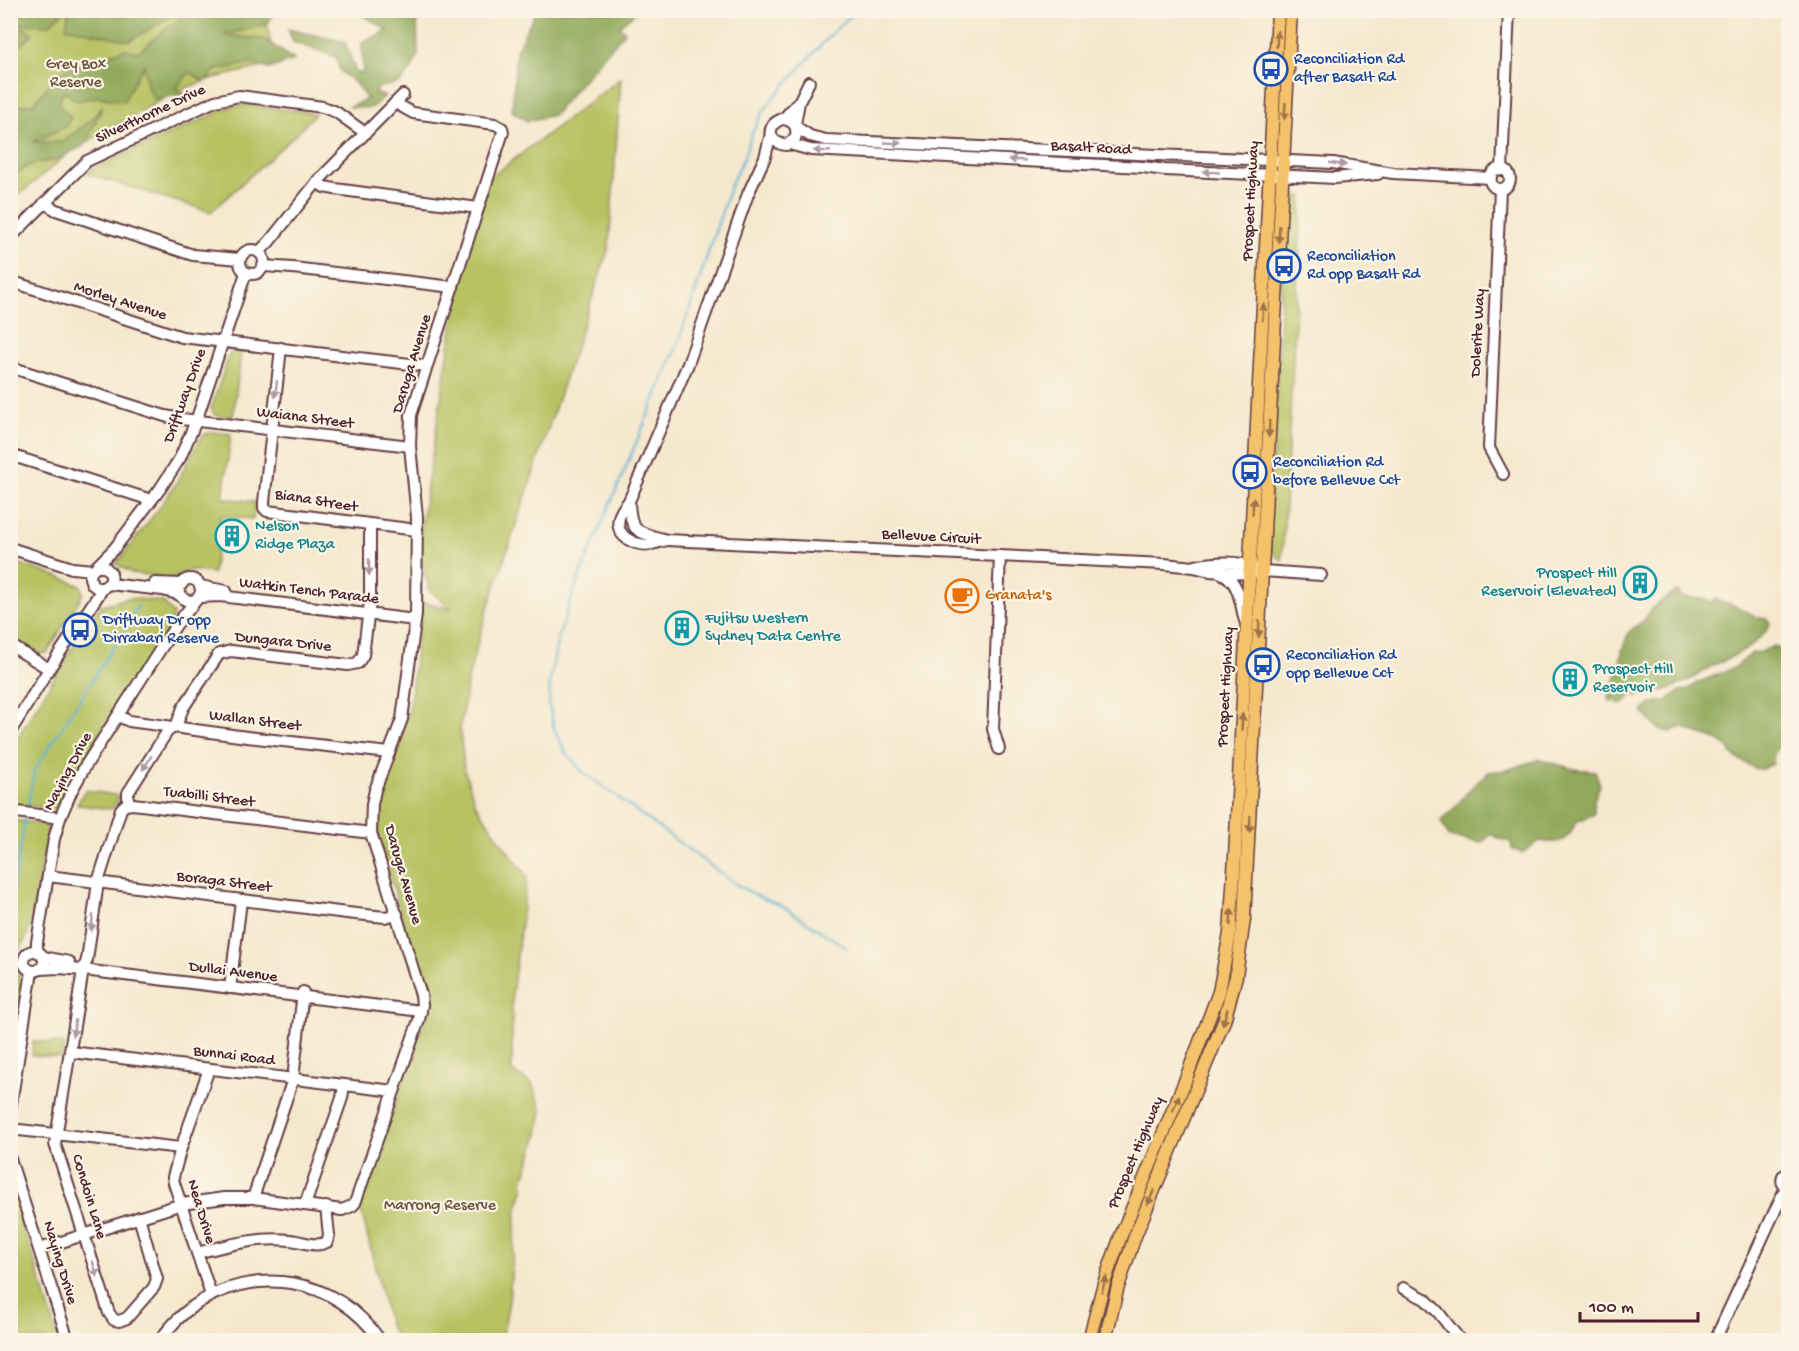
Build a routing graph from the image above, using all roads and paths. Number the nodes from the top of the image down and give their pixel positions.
1 (1278, 10) edge
2 (1291, 10) edge
3 (1509, 10) edge
4 (808, 82) dead end
5 (799, 102) junction
6 (782, 119) junction
7 (795, 126) junction
8 (364, 132) junction
9 (771, 134) junction
10 (788, 144) junction
11 (765, 157) junction
12 (1097, 159) junction
13 (1277, 160) junction
14 (1502, 170) junction
15 (1393, 173) junction
16 (1276, 175) junction
17 (1491, 178) junction
18 (317, 182) junction
19 (1500, 189) junction
20 (44, 203) junction
21 (478, 208) junction
22 (10, 238) edge
23 (259, 252) junction
24 (240, 259) junction
25 (263, 266) junction
26 (246, 273) junction
27 (10, 281) edge
28 (453, 287) junction
29 (222, 342) junction
30 (282, 348) junction
31 (427, 366) junction
32 (10, 367) edge
33 (196, 421) junction
34 (273, 430) junction
35 (410, 446) junction
36 (10, 455) edge
37 (1503, 474) dead end
38 (151, 500) junction
39 (370, 525) junction
40 (417, 530) junction
41 (10, 548) edge
42 (10, 554) edge
43 (1000, 556) junction
44 (1194, 567) junction
45 (1249, 569) junction
46 (1262, 571) junction
47 (1218, 572) junction
48 (1321, 575) dead end
49 (100, 577) junction
50 (181, 591) junction
51 (199, 594) junction
52 (368, 612) junction
53 (416, 617) junction
54 (176, 625) junction
55 (1246, 627) junction
56 (10, 645) edge
57 (49, 669) junction
58 (118, 716) junction
59 (175, 726) junction
60 (11, 730) edge
61 (999, 749) dead end
62 (389, 753) junction
63 (128, 804) junction
64 (10, 811) edge
65 (60, 818) junction
66 (371, 833) junction
67 (48, 876) junction
68 (98, 882) junction
69 (241, 901) junction
70 (397, 914) junction
71 (40, 954) junction
72 (84, 967) junction
73 (36, 970) junction
74 (231, 985) junction
75 (303, 994) junction
76 (421, 1008) junction
77 (71, 1052) junction
78 (209, 1069) junction
79 (293, 1079) junction
80 (344, 1085) junction
81 (394, 1091) junction
82 (10, 1110) edge
83 (10, 1129) edge
84 (57, 1133) junction
85 (181, 1149) junction
86 (10, 1160) edge
87 (1788, 1173) edge
88 (1787, 1188) edge
89 (253, 1198) junction
90 (182, 1204) junction
91 (305, 1205) junction
92 (326, 1207) junction
93 (139, 1217) junction
94 (84, 1235) junction
95 (39, 1249) junction
96 (197, 1253) junction
97 (1403, 1288) dead end
98 (211, 1295) junction
99 (68, 1341) edge
100 (160, 1341) edge
101 (380, 1341) edge
102 (1089, 1341) edge
103 (1105, 1341) edge
104 (1460, 1341) edge
105 (1715, 1341) edge

13 -> 1 main road, Prospect Highway
2 -> 13 main road, Prospect Highway
3 - 14 street
4 - 5 street
5 - 6 street
5 - 7 street
6 - 7 street
6 - 9 street
7 - 10 street
7 -> 12 street, Basalt Road
8 - 18 street
8 - 20 street, Silverthorne Drive
8 - 21 street, Daruga Avenue
9 - 10 street
9 - 11 street, Bellevue Circuit
10 - 11 street
12 -> 10 street, Basalt Road
11 - 43 street, Bellevue Circuit
12 - 13 street, Basalt Road
16 -> 12 street, Basalt Road
13 -> 15 street, Basalt Road
13 - 16 main road, Prospect Highway
14 - 17 street
14 - 19 street
15 - 16 street, Basalt Road
15 - 17 street, Basalt Road
45 -> 16 main road, Prospect Highway
16 -> 46 main road, Prospect Highway
17 - 19 street
18 - 21 street
18 - 23 street
19 - 37 street, Dolerite Way
20 - 22 street, Silverthorne Drive
20 - 24 street
21 - 28 street, Daruga Avenue
23 - 24 street
23 - 25 street
24 - 26 street
25 - 26 street
25 - 28 street
26 - 29 street, Driftway Drive
27 - 29 street, Morley Avenue
28 - 31 street, Daruga Avenue
29 - 30 street, Morley Avenue
29 - 33 street, Driftway Drive
30 - 31 street, Morley Avenue
30 -> 34 street, Biana Street
31 - 35 street, Daruga Avenue
32 - 33 street, Waiana Street
33 - 34 street, Waiana Street
33 - 38 street, Driftway Drive
34 - 35 street, Waiana Street
34 - 39 street, Biana Street
35 - 40 street, Daruga Avenue
36 - 38 street
38 - 49 street, Driftway Drive
39 - 40 street, Biana Street
39 -> 52 street
40 - 53 street, Daruga Avenue
41 - 49 street
42 - 49 street
43 - 44 street, Bellevue Circuit
43 - 61 street
44 - 45 street, Bellevue Circuit
44 - 47 street, Bellevue Circuit
45 - 46 street, Bellevue Circuit
45 - 47 street, Bellevue Circuit
45 - 55 main road, Prospect Highway
46 - 48 street, Bellevue Circuit
46 -> 103 main road, Prospect Highway
47 - 55 street
49 - 50 street
49 - 57 street, Driftway Drive
50 - 51 street
50 - 51 street
50 - 54 street, Naying Drive
51 - 52 street, Watkin Tench Parade
51 - 54 street, Naying Drive
52 - 53 street, Watkin Tench Parade
52 - 59 street, Dungara Drive
53 - 62 street, Daruga Avenue
54 - 58 street, Naying Drive
102 -> 55 main road, Prospect Highway
56 - 57 street
57 - 60 street, Driftway Drive
58 - 59 street, Wallan Street
58 - 65 street, Naying Drive
59 - 62 street, Wallan Street
59 -> 63 street
62 - 66 street, Daruga Avenue
63 - 66 street, Tuabilli Street
63 - 68 street
64 - 65 street
65 - 67 street, Naying Drive
66 - 70 street, Daruga Avenue
67 - 68 street, Boraga Street
67 - 71 street, Naying Drive
68 - 69 street, Boraga Street
68 -> 72 street, Condoin Lane
69 - 70 street, Boraga Street
69 - 74 street
70 - 76 street, Daruga Avenue
71 - 72 street, Dullai Avenue
71 - 73 street
71 - 73 street
72 - 73 street, Dullai Avenue
72 - 74 street, Dullai Avenue
72 -> 77 street, Condoin Lane
73 - 82 street
74 - 75 street, Dullai Avenue
75 - 76 street, Dullai Avenue
75 - 79 street
76 - 81 street
77 - 78 street, Bunnai Road
77 - 84 street, Condoin Lane
78 - 79 street, Bunnai Road
78 - 85 street, Nea Drive
79 - 80 street, Bunnai Road
79 - 89 street
80 - 81 street, Bunnai Road
80 - 91 street
81 - 92 street
83 - 84 street
84 - 85 street
84 - 94 street, Condoin Lane
85 - 90 street, Nea Drive
86 - 95 street, Naying Drive
87 - 88 street
88 - 105 street
89 - 90 street
89 - 91 street
90 - 93 street
90 - 96 street, Nea Drive
91 - 92 street
92 - 96 street
93 - 94 street
94 -> 93 street, Condoin Lane
94 - 95 street
95 - 99 street, Naying Drive
96 - 98 street, Nea Drive
97 - 104 street
98 - 100 street
98 - 101 street

